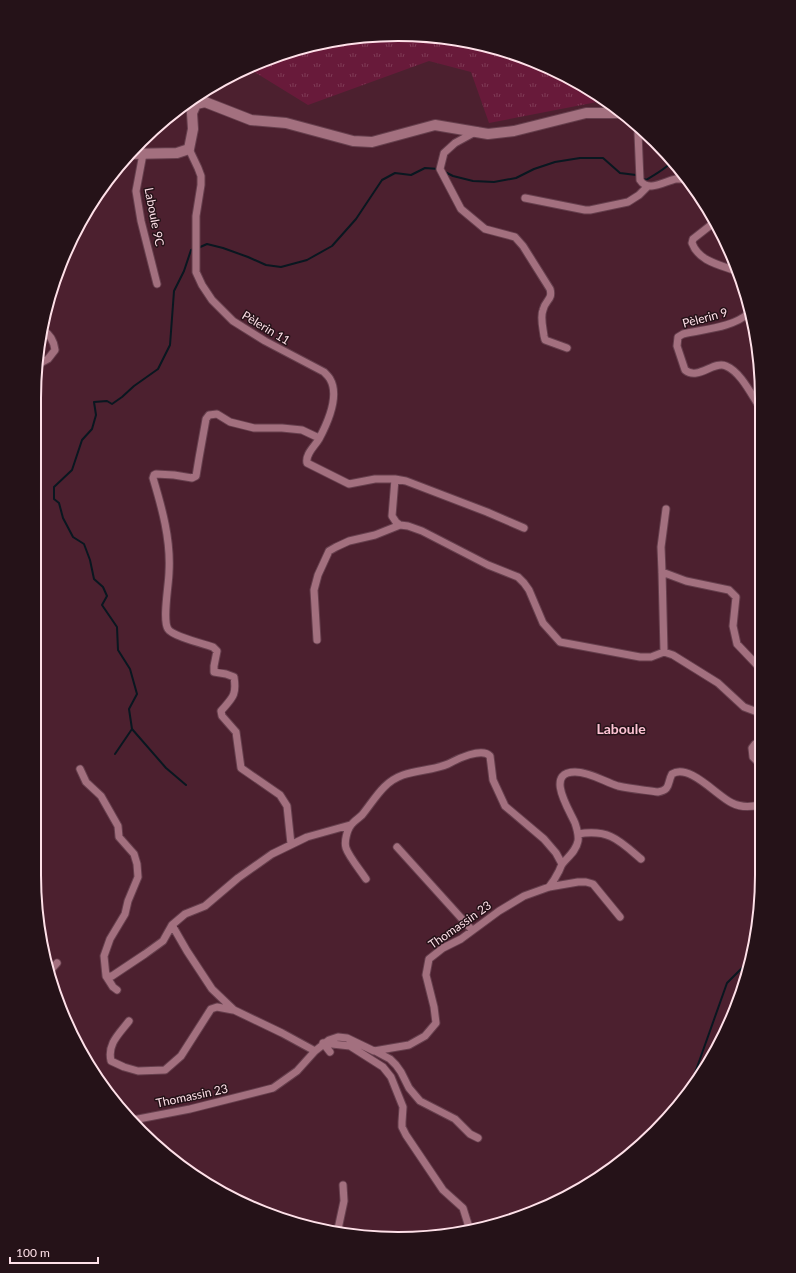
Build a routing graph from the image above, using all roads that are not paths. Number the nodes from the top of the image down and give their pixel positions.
1 (199, 102) edge
2 (193, 106) edge
3 (612, 113) edge
4 (477, 131) junction
5 (638, 135) edge
6 (189, 150) junction
7 (138, 154) edge
8 (143, 154) junction
9 (679, 179) edge
10 (648, 186) junction
11 (525, 198) dead end
12 (710, 226) edge
13 (731, 269) edge
14 (158, 284) dead end
15 (745, 315) edge
16 (47, 334) edge
17 (567, 348) dead end
18 (43, 362) edge
19 (755, 400) edge
20 (319, 438) junction
21 (396, 479) junction
22 (666, 509) dead end
23 (400, 525) junction
24 (524, 528) dead end
25 (662, 572) junction
26 (317, 640) dead end
27 (664, 652) junction
28 (755, 663) edge
29 (755, 711) edge
30 (755, 744) edge
31 (755, 759) edge
32 (80, 769) dead end
33 (755, 805) edge
34 (350, 826) junction
35 (578, 834) junction
36 (291, 844) junction
37 (397, 847) dead end
38 (641, 859) dead end
39 (562, 864) junction
40 (366, 879) dead end
41 (549, 887) junction
42 (620, 917) dead end
43 (172, 925) junction
44 (472, 930) junction
45 (57, 962) dead end
46 (53, 967) edge
47 (106, 976) junction
48 (117, 990) dead end
49 (234, 1010) junction
50 (129, 1021) dead end
51 (323, 1043) junction
52 (374, 1050) junction
53 (315, 1051) junction
54 (330, 1052) dead end
55 (138, 1119) edge
56 (478, 1138) dead end
57 (342, 1185) dead end
58 (468, 1225) edge
59 (338, 1227) edge

1 - 4 main road
2 - 6 main road
3 - 4 main road
4 - 17 street
5 - 10 street
6 - 8 main road
6 - 20 street, Pèlerin 11
7 - 8 main road
8 - 14 street, Laboule 9C
9 - 10 street
10 - 11 street
12 - 13 street
15 - 19 street, Pèlerin 9
16 - 18 street
20 - 21 street, Pèlerin 11
20 - 36 street
21 - 23 street
21 - 24 street
22 - 25 street
23 - 26 street
23 - 27 street
25 - 27 street
25 - 28 street
27 - 29 street
30 - 31 street
32 - 47 street
33 - 35 street
34 - 36 street
34 - 39 street
34 - 40 street
35 - 38 street
35 - 39 street
36 - 43 street
37 - 44 street
39 - 41 street
41 - 42 street, Thomassin 23
41 - 44 street, Thomassin 23
43 - 47 street
43 - 49 street
44 - 52 street, Thomassin 23
45 - 46 street
47 - 48 street
49 - 50 street
49 - 53 street
51 - 52 street, Thomassin 23
51 - 53 street, Thomassin 23
51 - 54 street
51 - 58 street
52 - 56 street
53 - 55 street, Thomassin 23
57 - 59 street

